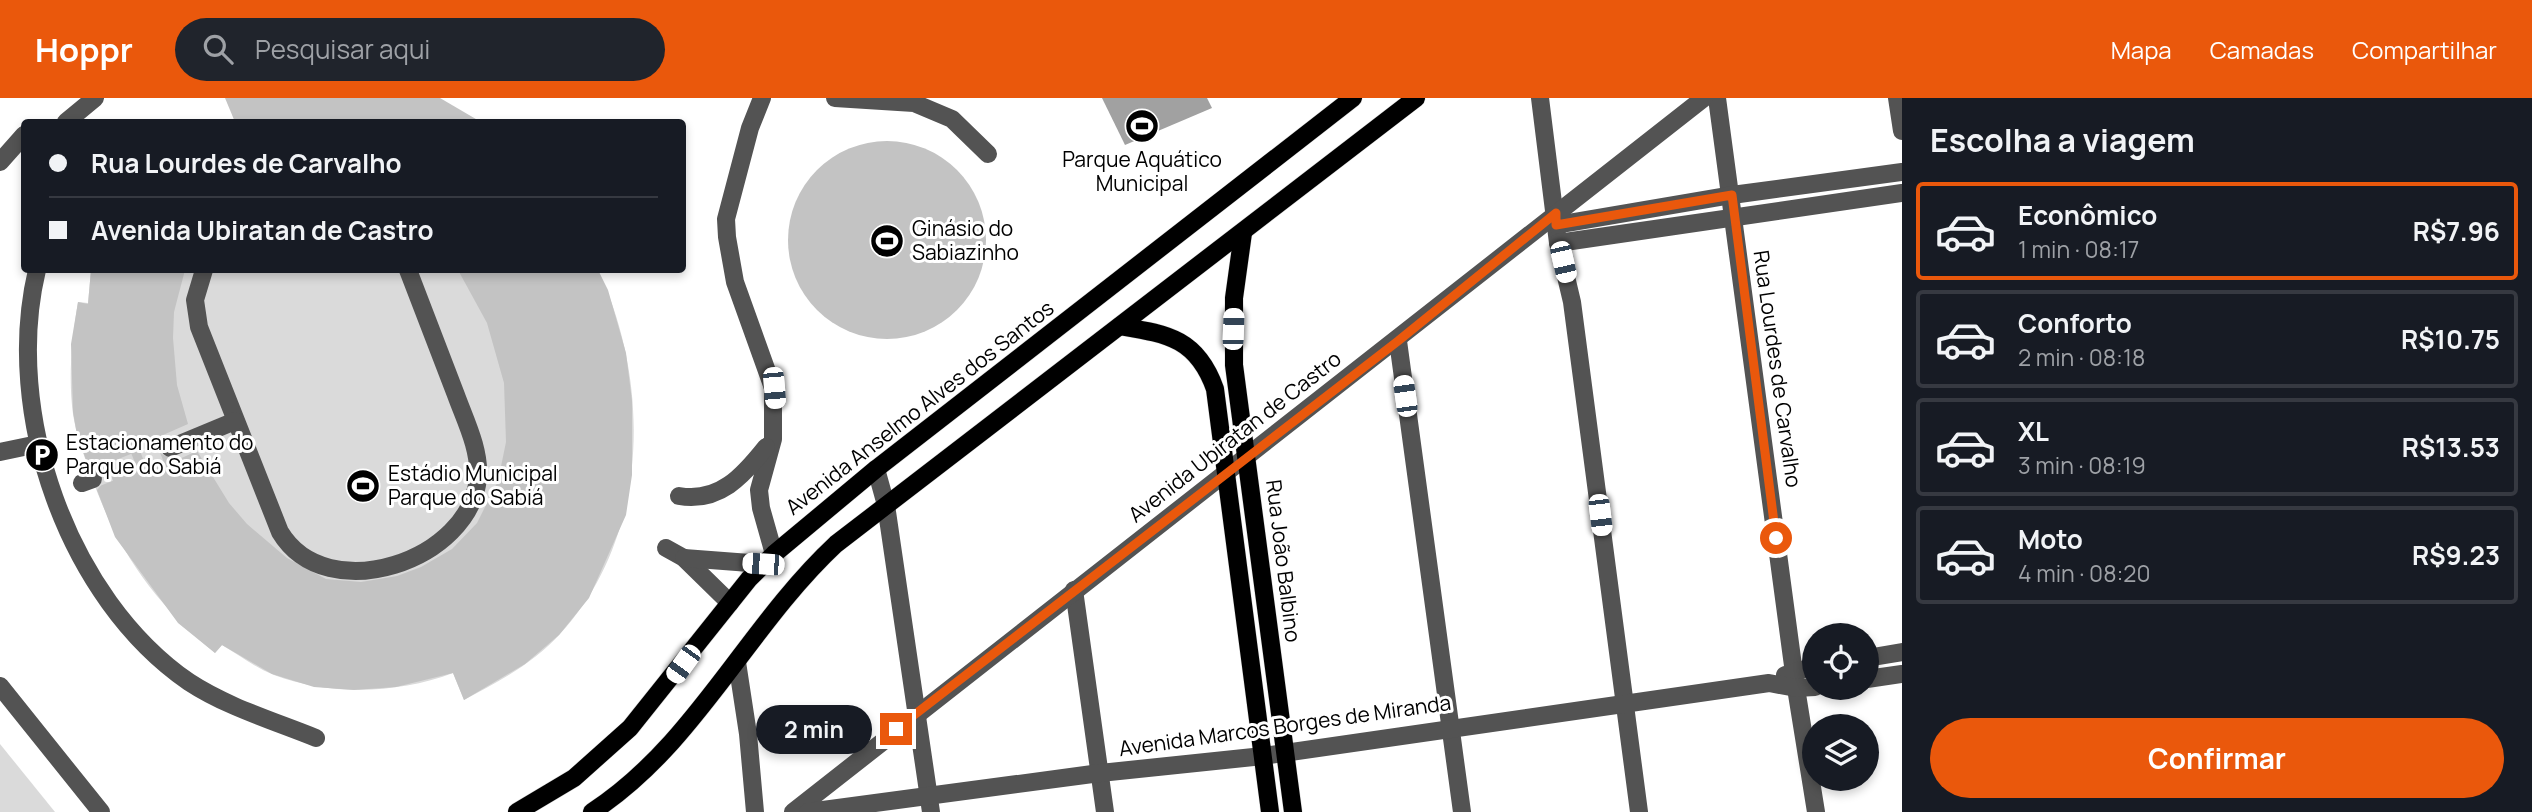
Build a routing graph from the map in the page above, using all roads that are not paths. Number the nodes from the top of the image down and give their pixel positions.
1 (94, 98) edge
2 (762, 98) edge
3 (835, 98) edge
4 (1353, 98) edge
5 (1416, 98) edge
6 (1540, 98) edge
7 (1704, 98) edge
8 (1717, 98) edge
9 (1897, 98) edge
10 (70, 119) edge
11 (1902, 131) edge
12 (21, 138) edge
13 (988, 154) dead end
14 (0, 162) edge
15 (1902, 172) edge
16 (1902, 193) edge
17 (1732, 195) junction
18 (1734, 219) junction
19 (1557, 227) junction
20 (1243, 233) junction
21 (37, 273) edge
22 (203, 273) edge
23 (409, 273) edge
24 (1119, 326) junction
25 (1398, 341) junction
26 (235, 421) junction
27 (773, 439) junction
28 (38, 444) junction
29 (170, 448) tunnel mouth
30 (0, 452) edge
31 (1247, 456) junction
32 (876, 469) junction
33 (1227, 471) junction
34 (679, 496) dead end
35 (886, 505) junction
36 (666, 548) dead end
37 (684, 558) junction
38 (768, 559) junction
39 (1074, 590) junction
40 (730, 603) junction
41 (1902, 652) edge
42 (1879, 656) edge
43 (737, 662) junction
44 (1802, 674) edge
45 (1902, 674) edge
46 (1879, 677) edge
47 (1795, 679) junction
48 (1802, 682) edge
49 (0, 686) edge
50 (1624, 701) junction
51 (917, 712) junction
52 (1451, 727) junction
53 (316, 738) dead end
54 (1284, 752) junction
55 (1263, 756) junction
56 (1100, 773) junction
57 (929, 804) edge
58 (101, 812) edge
59 (517, 812) edge
60 (592, 812) edge
61 (755, 812) edge
62 (793, 812) edge
63 (807, 812) edge
64 (1105, 812) edge
65 (1270, 812) edge
66 (1293, 812) edge
67 (1462, 812) edge
68 (1639, 812) edge
69 (1816, 812) edge

1 - 10 street
2 - 27 street
3 - 13 street
4 - 32 main road, Avenida Anselmo Alves dos Santos
5 - 20 main road
6 - 19 street
7 - 19 street, Avenida Ubiratan de Castro
8 - 17 street, Rua Lourdes de Carvalho
9 - 11 street
12 - 14 street
15 - 17 street
16 - 18 street
17 - 18 street, Rua Lourdes de Carvalho
17 - 19 street
18 - 19 street
18 - 47 street, Rua Lourdes de Carvalho
19 - 25 street, Avenida Ubiratan de Castro
19 - 50 street
20 - 24 main road
20 - 31 main road, Rua João Balbino
21 - 28 street
22 - 26 street
23 - 26 street
24 - 33 main road
24 - 35 main road
25 - 31 street, Avenida Ubiratan de Castro
25 - 52 street
26 - 29 street
27 - 34 street
27 - 38 street
28 - 30 street
28 - 53 street
31 - 33 street, Avenida Ubiratan de Castro
31 - 54 main road, Rua João Balbino
32 - 35 street
32 - 38 main road, Avenida Anselmo Alves dos Santos
33 - 39 street, Avenida Ubiratan de Castro
33 - 55 main road
35 - 43 main road
35 - 51 street
36 - 37 street
37 - 38 street
37 - 40 street
38 - 40 main road, Avenida Anselmo Alves dos Santos
39 - 51 street, Avenida Ubiratan de Castro
39 - 56 street
40 - 59 main road, Avenida Anselmo Alves dos Santos
41 - 42 street
43 - 60 main road
43 - 61 street
44 - 47 street, Avenida Marcos Borges de Miranda
45 - 46 street
47 - 48 street, Avenida Marcos Borges de Miranda
47 - 50 street, Avenida Marcos Borges de Miranda
47 - 69 street, Rua Lourdes de Carvalho
49 - 58 street
50 - 52 street, Avenida Marcos Borges de Miranda
50 - 68 street
51 - 57 street
51 - 62 street, Avenida Ubiratan de Castro
52 - 54 street, Avenida Marcos Borges de Miranda
52 - 67 street
54 - 55 street, Avenida Marcos Borges de Miranda
54 - 66 main road, Rua João Balbino
55 - 56 street, Avenida Marcos Borges de Miranda
55 - 65 main road
56 - 57 street, Avenida Marcos Borges de Miranda
56 - 64 street
57 - 63 street, Avenida Marcos Borges de Miranda

